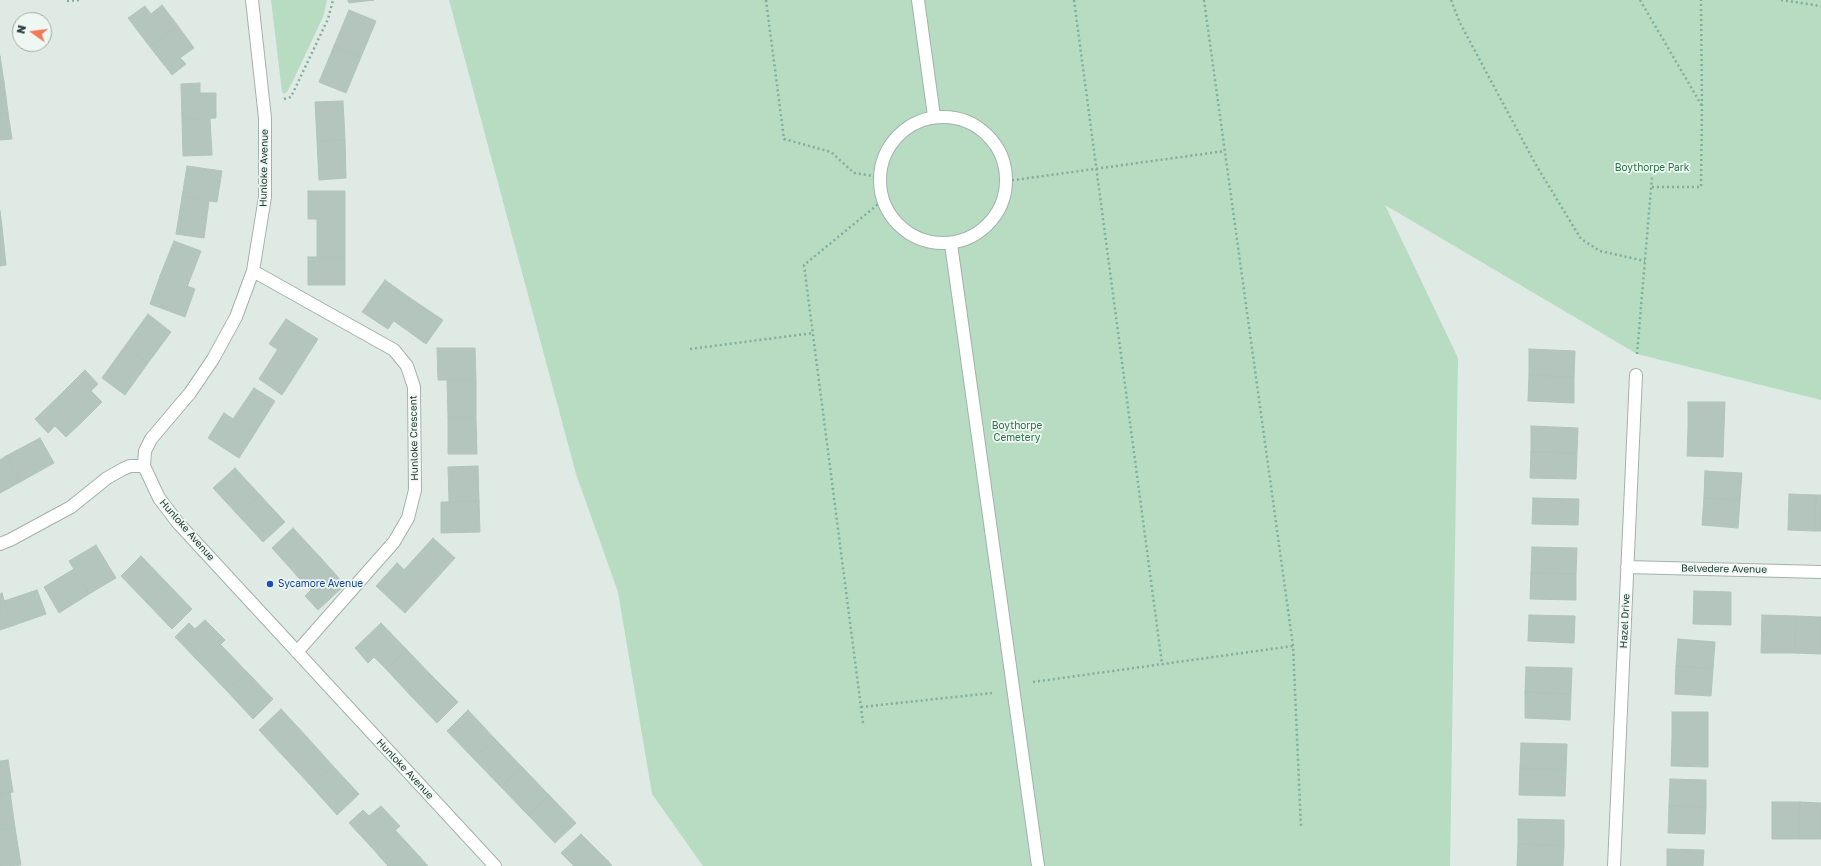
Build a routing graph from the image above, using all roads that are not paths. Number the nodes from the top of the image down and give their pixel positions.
1 (252, 0) edge
2 (918, 0) edge
3 (934, 116) junction
4 (951, 244) junction
5 (253, 271) junction
6 (1636, 375) road end
7 (144, 466) junction
8 (0, 544) edge
9 (1627, 567) junction
10 (1821, 572) edge
11 (296, 652) junction
12 (496, 866) edge
13 (1038, 866) edge
14 (1614, 866) edge

1 - 5 street, Hunloke Avenue
2 - 3 street
3 - 4 street
3 - 4 street
4 - 13 street
5 - 7 street, Hunloke Avenue
5 - 11 street, Hunloke Crescent
6 - 9 street, Hazel Drive
7 - 8 street
7 - 11 street, Hunloke Avenue
9 - 10 street, Belvedere Avenue
9 - 14 street, Hazel Drive
11 - 12 street, Hunloke Avenue

